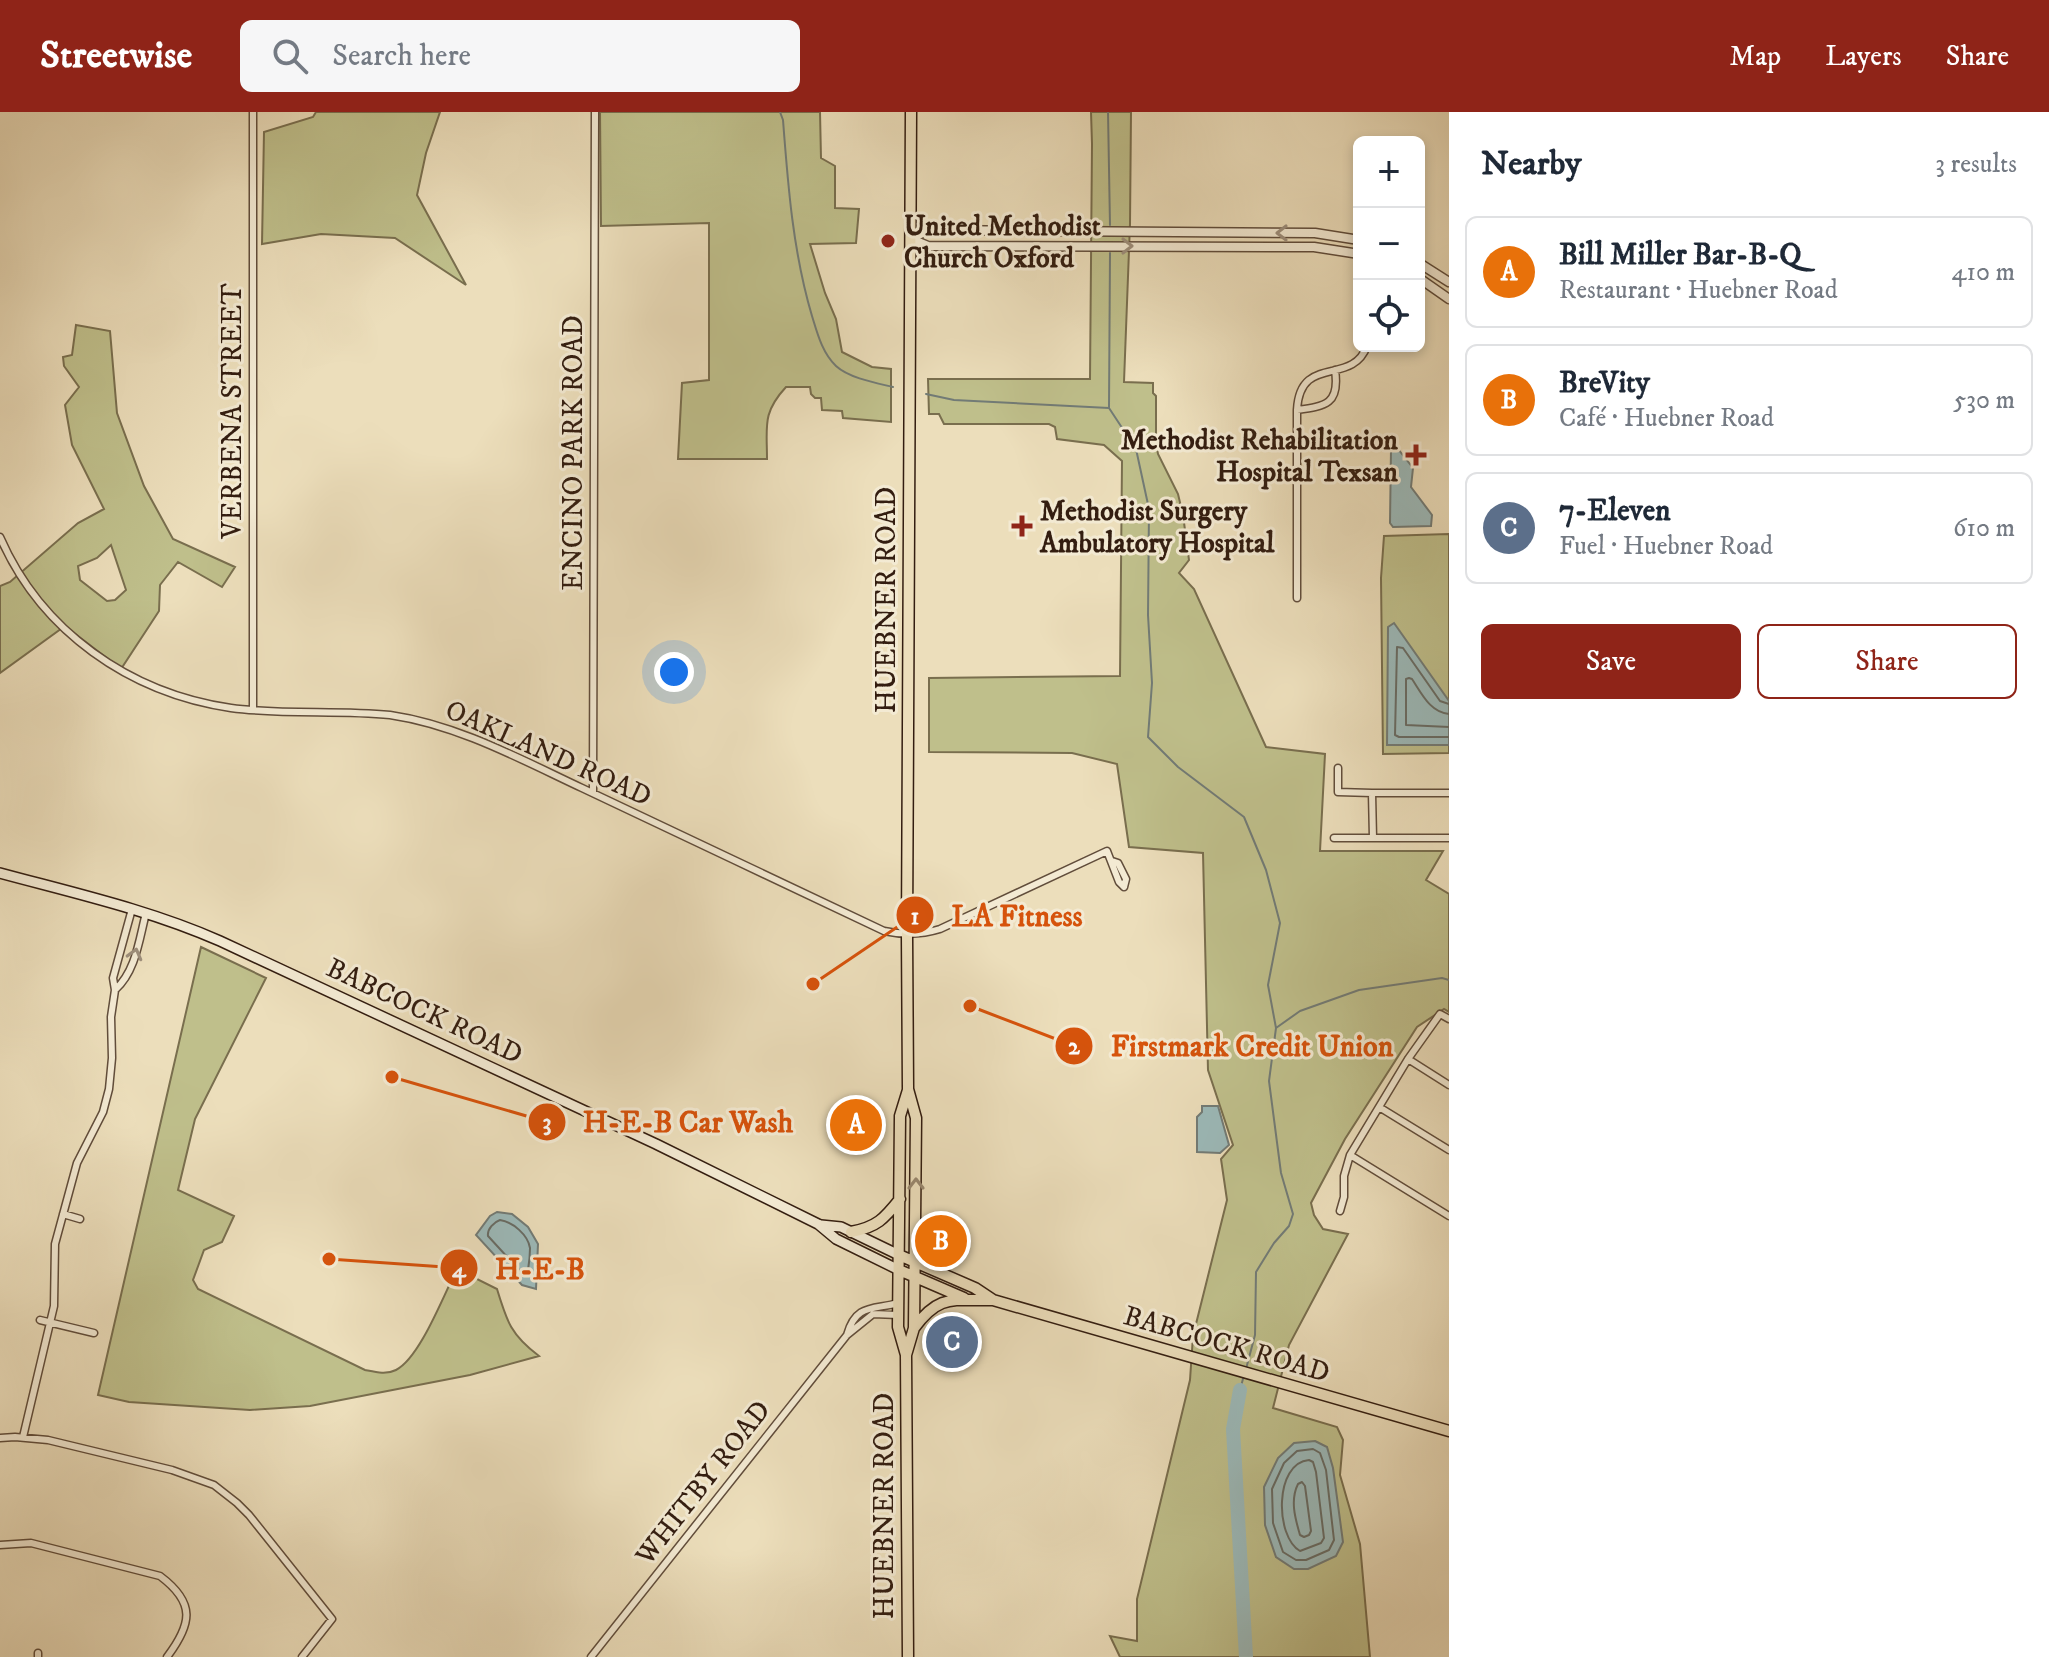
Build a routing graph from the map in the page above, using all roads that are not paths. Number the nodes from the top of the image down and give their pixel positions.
1 (253, 112) edge
2 (595, 112) edge
3 (911, 112) edge
4 (1076, 232) junction
5 (911, 239) junction
6 (1353, 239) edge
7 (1079, 246) junction
8 (1353, 253) edge
9 (1425, 267) edge
10 (1422, 280) edge
11 (1449, 282) edge
12 (1449, 299) edge
13 (1364, 352) edge
14 (1335, 370) junction
15 (1297, 410) junction
16 (0, 537) edge
17 (1297, 598) dead end
18 (253, 710) junction
19 (1338, 768) dead end
20 (593, 793) junction
21 (1372, 793) junction
22 (1449, 793) edge
23 (1334, 838) dead end
24 (1373, 838) junction
25 (1449, 838) edge
26 (1112, 861) dead end
27 (0, 873) edge
28 (132, 909) junction
29 (146, 913) junction
30 (907, 934) junction
31 (115, 990) junction
32 (1449, 1019) edge
33 (1408, 1059) junction
34 (1449, 1085) edge
35 (908, 1089) junction
36 (1379, 1107) junction
37 (1449, 1150) edge
38 (1350, 1155) junction
39 (900, 1199) junction
40 (1340, 1211) dead end
41 (63, 1214) junction
42 (1449, 1216) edge
43 (80, 1219) dead end
44 (818, 1224) junction
45 (851, 1232) junction
46 (899, 1255) junction
47 (915, 1262) junction
48 (899, 1270) junction
49 (915, 1277) junction
50 (993, 1300) junction
51 (970, 1301) junction
52 (898, 1303) junction
53 (898, 1315) junction
54 (40, 1320) dead end
55 (51, 1323) junction
56 (914, 1328) junction
57 (94, 1333) dead end
58 (847, 1335) junction
59 (906, 1355) junction
60 (1449, 1431) edge
61 (23, 1437) junction
62 (0, 1438) edge
63 (0, 1545) edge
64 (167, 1657) edge
65 (302, 1657) edge
66 (591, 1657) edge
67 (908, 1657) edge

1 - 18 street, VERBENA STREET
2 - 20 street, ENCINO PARK ROAD
3 - 5 main road, HUEBNER ROAD
4 - 5 street
6 -> 4 street
4 - 7 street
5 - 7 street
5 - 30 main road, HUEBNER ROAD
7 -> 8 street
9 - 11 street
10 - 12 street
13 - 14 street
14 - 15 street
14 - 15 street
15 - 17 street
16 - 18 street, OAKLAND ROAD
18 - 20 street, OAKLAND ROAD
19 - 21 street
20 - 30 street, OAKLAND ROAD
21 - 22 street
21 - 24 street
23 - 24 street
24 - 25 street
26 - 30 street, OAKLAND ROAD
27 - 28 main road, BABCOCK ROAD
28 - 29 main road, BABCOCK ROAD
28 - 31 street
31 -> 29 street
29 - 44 main road, BABCOCK ROAD
30 - 35 main road, HUEBNER ROAD
31 - 41 street
32 - 33 street
33 - 34 street
33 - 36 street
35 - 39 main road, HUEBNER ROAD
47 -> 35 main road, HUEBNER ROAD
36 - 37 street
36 - 38 street
38 - 40 street
38 - 42 street
39 - 45 main road
39 - 46 main road, HUEBNER ROAD
41 - 43 street
41 - 55 street
44 - 45 main road, BABCOCK ROAD
44 - 48 main road, BABCOCK ROAD
45 - 46 main road, BABCOCK ROAD
46 - 47 main road, BABCOCK ROAD
46 - 48 main road, HUEBNER ROAD
47 - 49 main road, HUEBNER ROAD
47 - 50 main road, BABCOCK ROAD
48 - 49 main road, BABCOCK ROAD
48 - 52 main road, HUEBNER ROAD
49 - 51 main road, BABCOCK ROAD
49 - 56 main road, HUEBNER ROAD
50 - 51 main road, BABCOCK ROAD
50 - 60 main road, BABCOCK ROAD
51 - 56 main road
52 - 53 main road, HUEBNER ROAD
52 - 58 street, WHITBY ROAD
53 - 58 street, WHITBY ROAD
53 - 59 main road, HUEBNER ROAD
54 - 55 street
55 - 57 street
55 - 61 street
56 - 59 main road, HUEBNER ROAD
58 - 66 street, WHITBY ROAD
59 - 67 main road, HUEBNER ROAD
61 - 62 street
61 - 65 street
63 - 64 street

